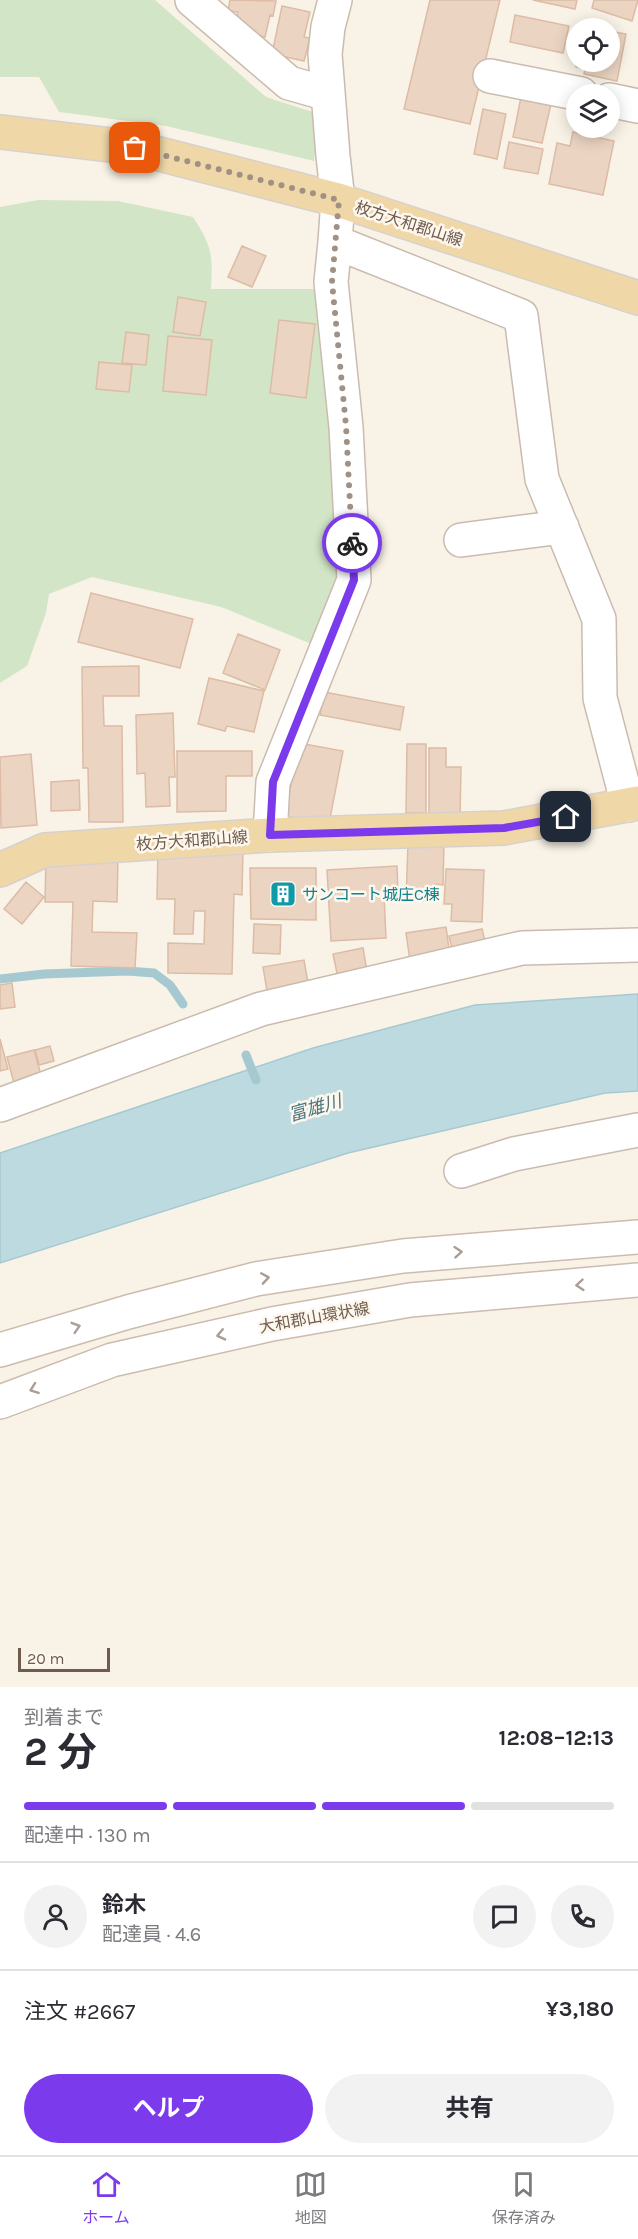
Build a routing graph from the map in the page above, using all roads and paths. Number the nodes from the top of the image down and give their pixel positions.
1 (192, 0) edge
2 (336, 0) edge
3 (490, 76) dead end
4 (566, 91) edge
5 (328, 94) junction
6 (620, 102) edge
7 (638, 106) edge
8 (0, 132) edge
9 (339, 200) junction
10 (335, 242) junction
11 (638, 298) edge
12 (561, 527) junction
13 (461, 540) dead end
14 (633, 804) edge
15 (270, 835) junction
16 (0, 870) edge
17 (638, 945) edge
18 (0, 1105) edge
19 (638, 1130) edge
20 (461, 1171) dead end
21 (638, 1237) edge
22 (638, 1280) edge
23 (0, 1350) edge
24 (0, 1401) edge

1 - 5 street
2 - 5 street
3 - 4 street
5 - 9 street
6 - 7 street
8 - 9 main road, 枚方大和郡山線
9 - 10 street
9 - 11 main road, 枚方大和郡山線
10 - 12 street
10 - 15 street
12 - 13 street
12 - 14 street
14 - 15 main road, 枚方大和郡山線
15 - 16 main road, 枚方大和郡山線
17 - 18 street
19 - 20 street
23 -> 21 street
22 -> 24 street, 大和郡山環状線

